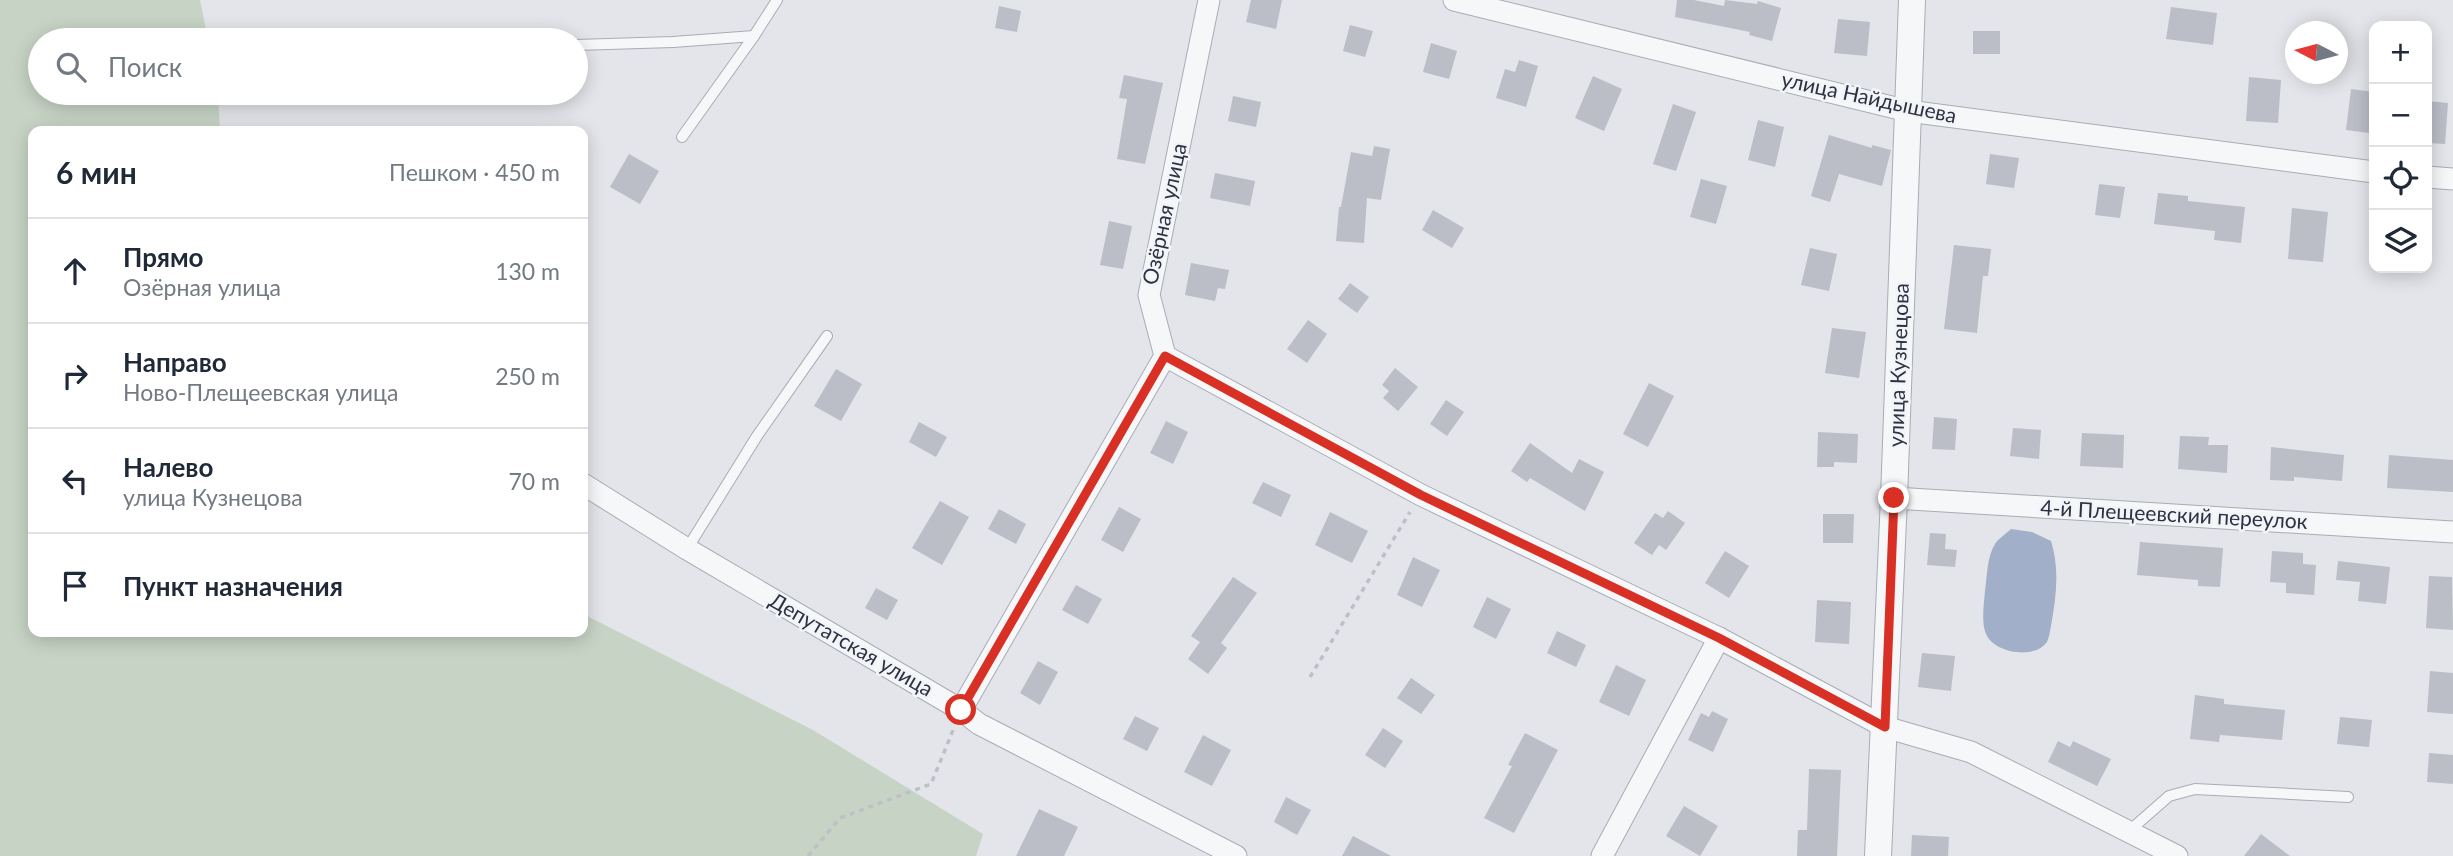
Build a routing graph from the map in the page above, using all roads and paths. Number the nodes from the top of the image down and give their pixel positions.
1 (777, 0) edge
2 (1209, 0) edge
3 (1454, 0) edge
4 (1912, 0) edge
5 (754, 36) junction
6 (588, 45) edge
7 (1908, 111) junction
8 (682, 137) dead end
9 (2369, 171) edge
10 (2432, 177) edge
11 (2453, 179) edge
12 (827, 336) dead end
13 (1165, 356) junction
14 (588, 487) edge
15 (1421, 495) junction
16 (1894, 498) junction
17 (2453, 532) edge
18 (687, 549) junction
19 (1719, 638) junction
20 (1310, 677) dead end
21 (961, 710) junction
22 (1885, 727) junction
23 (2348, 797) dead end
24 (2128, 831) junction
25 (808, 856) edge
26 (1236, 856) edge
27 (1602, 856) edge
28 (1878, 856) edge
29 (2177, 856) edge

1 - 5 lane
2 - 13 street, Озёрная улица
3 - 7 street, улица Найдышева
4 - 7 street, улица Кузнецова
5 - 6 lane
5 - 8 lane
7 - 9 street, улица Найдышева
7 - 16 street, улица Кузнецова
10 - 11 street
12 - 18 lane
13 - 15 street
13 - 21 street
14 - 18 street, Депутатская улица
15 - 19 street
15 - 20 path
16 - 17 street, 4-й Плещеевский переулок
16 - 22 street, улица Кузнецова
18 - 21 street, Депутатская улица
19 - 22 street
19 - 27 street
21 - 25 path
21 - 26 street, Депутатская улица
22 - 24 street
22 - 28 street, улица Кузнецова
23 - 24 lane
24 - 29 street

